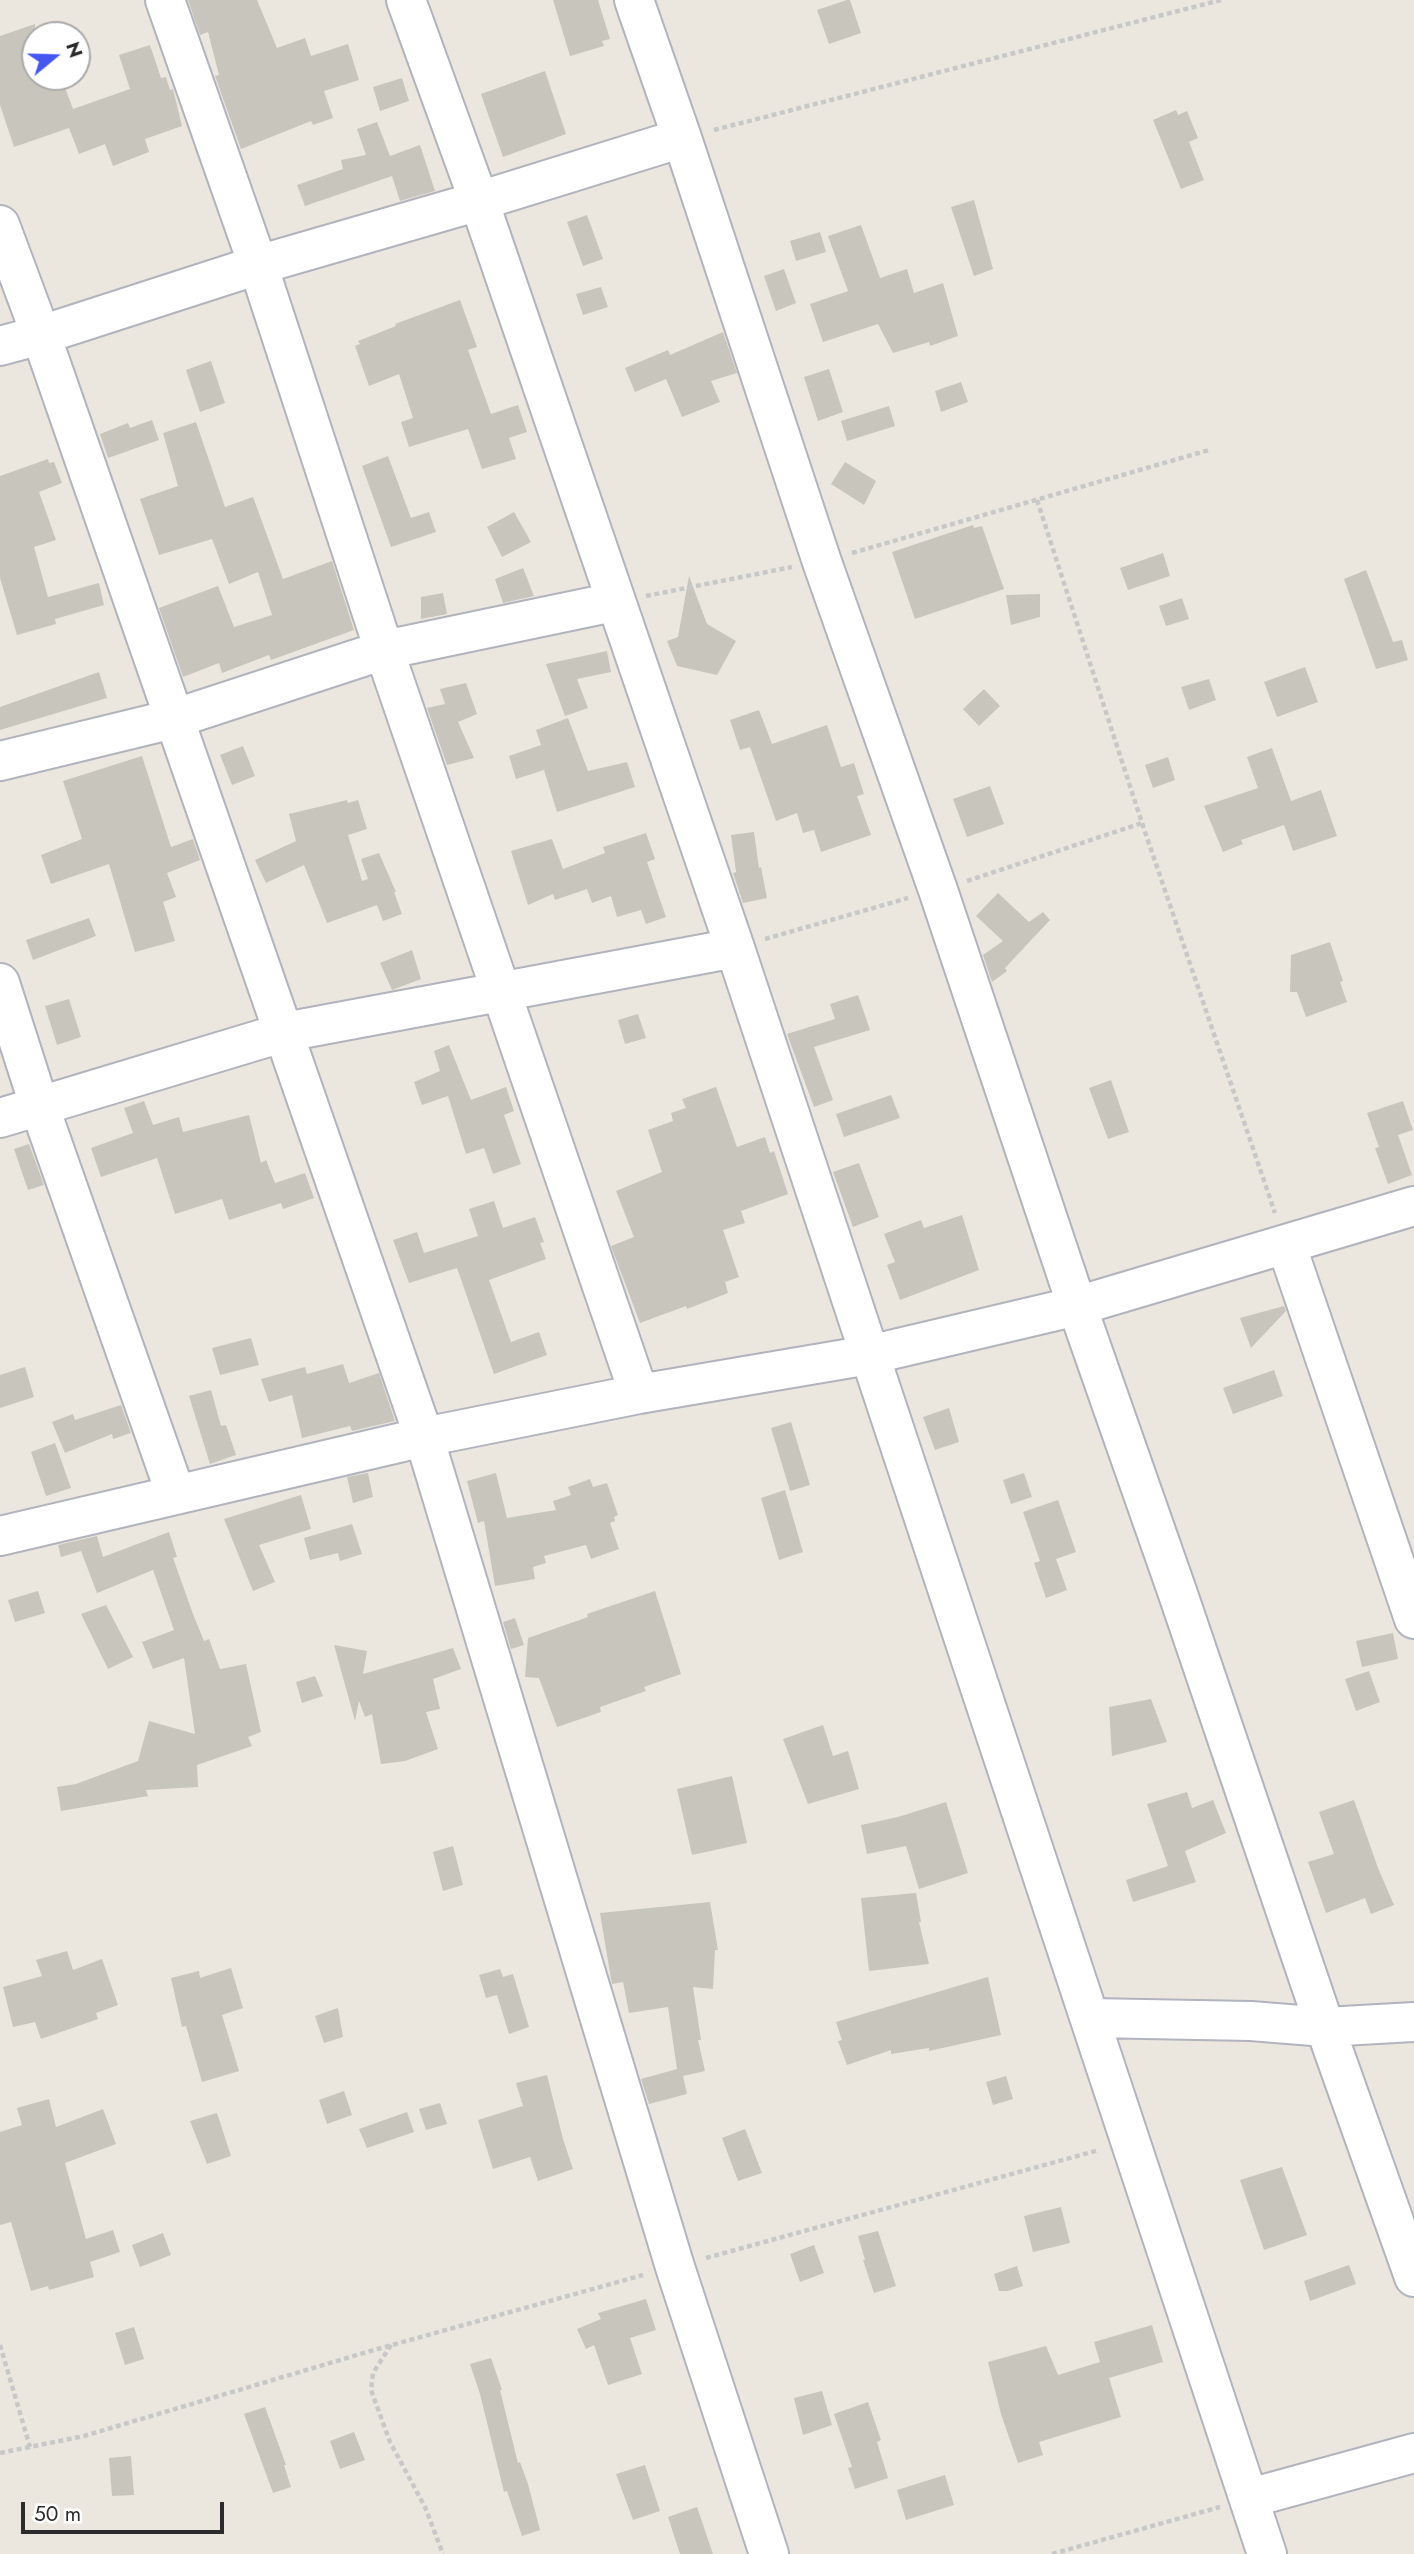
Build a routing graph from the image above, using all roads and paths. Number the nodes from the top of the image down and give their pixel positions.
1 (165, 0) edge
2 (406, 0) edge
3 (634, 0) edge
4 (1221, 0) edge
5 (682, 138) junction
6 (479, 201) junction
7 (0, 225) edge
8 (257, 265) junction
9 (41, 335) junction
10 (0, 346) edge
11 (1209, 450) dead end
12 (1037, 500) junction
13 (822, 562) junction
14 (614, 602) junction
15 (384, 650) junction
16 (173, 719) junction
17 (0, 761) edge
18 (735, 948) junction
19 (0, 983) edge
20 (502, 991) junction
21 (285, 1032) junction
22 (40, 1108) junction
23 (0, 1118) edge
24 (1414, 1206) edge
25 (1286, 1244) junction
26 (1077, 1306) junction
27 (869, 1354) junction
28 (639, 1394) junction
29 (424, 1437) junction
30 (176, 1495) junction
31 (0, 1536) edge
32 (1414, 1619) edge
33 (1091, 2018) junction
34 (1414, 2022) edge
35 (1325, 2027) junction
36 (1132, 2141) junction
37 (675, 2267) junction
38 (1414, 2277) edge
39 (0, 2345) edge
40 (391, 2345) junction
41 (30, 2447) junction
42 (0, 2453) edge
43 (1414, 2453) edge
44 (1250, 2498) junction
45 (443, 2554) edge
46 (769, 2554) edge
47 (1052, 2554) edge
48 (1266, 2554) edge

1 - 8 street
2 - 6 street
3 - 5 street
4 - 5 path
5 - 6 street
5 - 13 street
6 - 8 street
6 - 14 street
7 - 9 street
8 - 9 street
8 - 15 street
9 - 10 street
9 - 16 street
11 - 12 path
12 - 13 path
12 - 25 path
13 - 14 path
13 - 26 street
14 - 15 street
14 - 18 street
15 - 16 street
15 - 20 street
16 - 17 street
16 - 21 street
18 - 20 street
18 - 27 street
19 - 22 street
20 - 21 street
20 - 28 street
21 - 22 street
21 - 29 street
22 - 23 street
22 - 30 street
24 - 25 street
25 - 26 street
25 - 32 street
26 - 27 street
26 - 35 street
27 - 28 street
27 - 33 street
28 - 29 street
29 - 30 street
29 - 37 street
30 - 31 street
33 - 35 street
33 - 36 street
34 - 35 street
35 - 38 street
36 - 37 path
36 - 44 street
37 - 40 path
37 - 46 street
39 - 41 path
40 - 41 path
40 - 45 path
41 - 42 path
43 - 44 street
44 - 47 path
44 - 48 street

